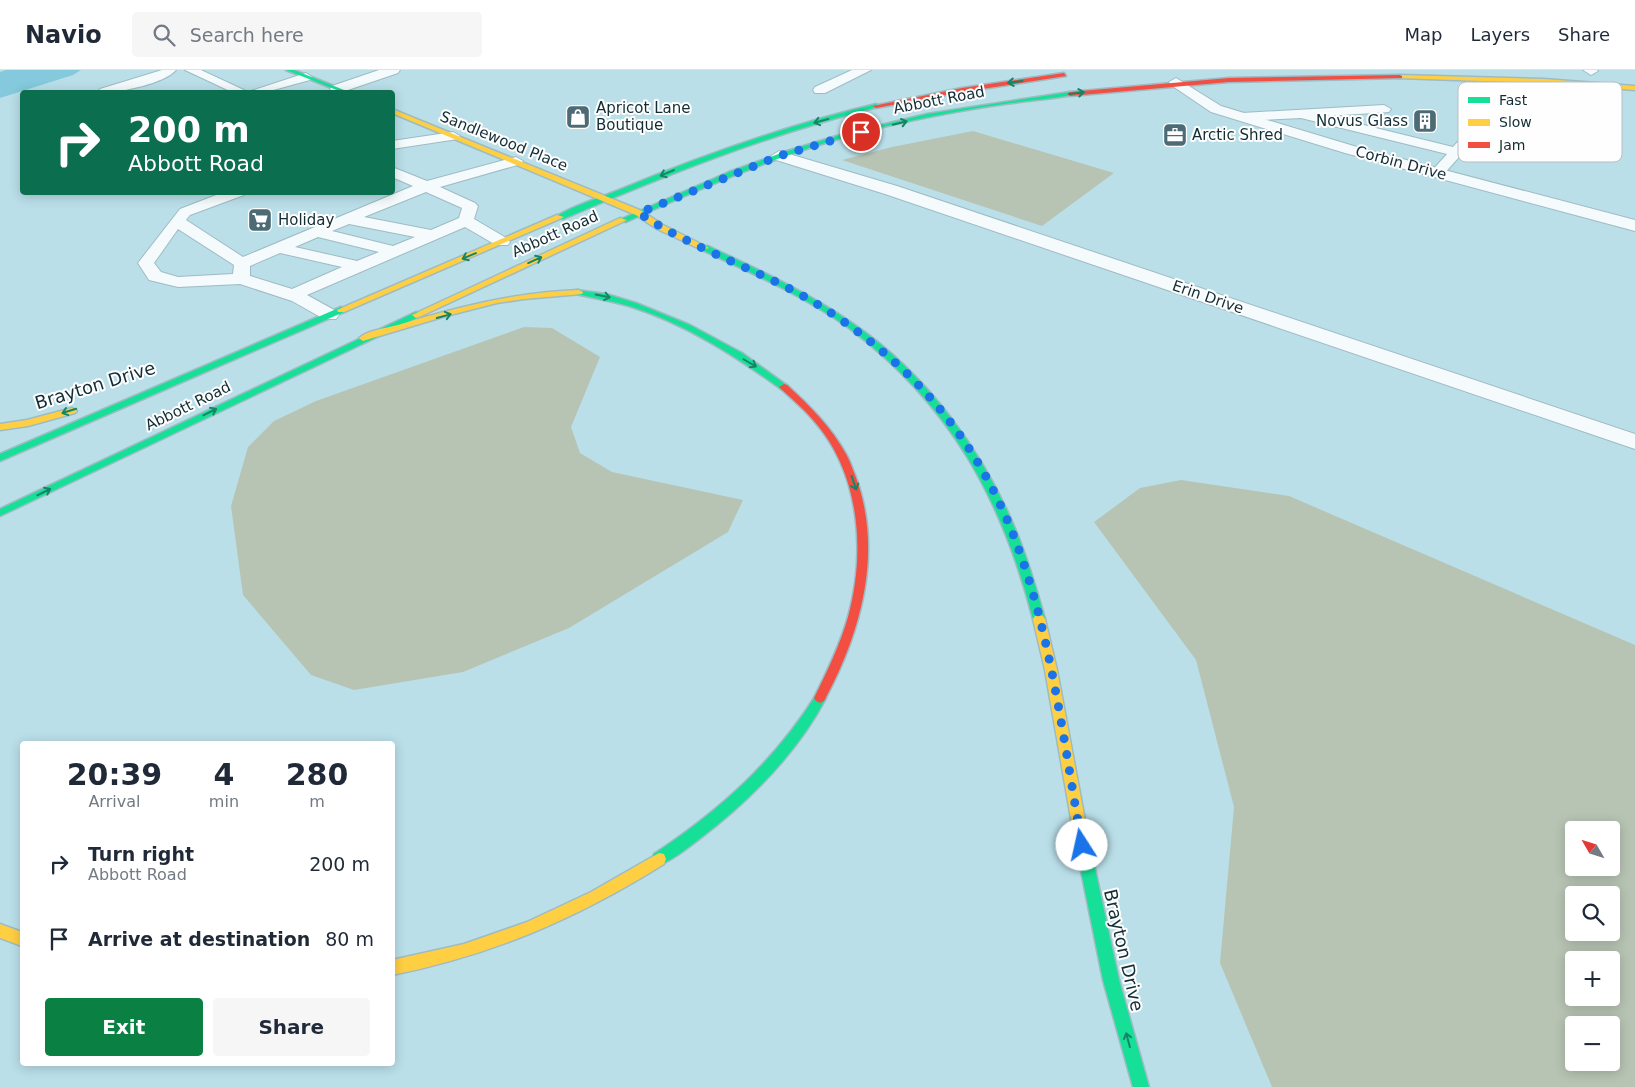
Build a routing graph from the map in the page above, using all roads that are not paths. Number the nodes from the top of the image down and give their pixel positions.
1 (170, 70) edge
2 (191, 70) edge
3 (289, 70) edge
4 (394, 70) edge
5 (864, 70) edge
6 (1080, 74) dead end
7 (1173, 76) edge
8 (306, 77) junction
9 (1628, 79) edge
10 (1635, 87) edge
11 (111, 90) edge
12 (237, 90) edge
13 (261, 90) edge
14 (338, 90) edge
15 (344, 90) edge
16 (820, 90) dead end
17 (1384, 110) dead end
18 (395, 113) edge
19 (1302, 114) junction
20 (1242, 117) junction
21 (453, 136) junction
22 (395, 145) edge
23 (1456, 152) joint
24 (779, 156) junction
25 (516, 162) junction
26 (395, 172) edge
27 (1437, 173) junction
28 (426, 186) junction
29 (231, 195) edge
30 (604, 199) junction
31 (639, 213) junction
32 (348, 219) junction
33 (466, 220) junction
34 (176, 221) junction
35 (1635, 226) edge
36 (317, 232) junction
37 (432, 235) junction
38 (502, 242) junction
39 (280, 248) junction
40 (395, 251) junction
41 (359, 266) junction
42 (242, 271) junction
43 (294, 294) junction
44 (330, 315) junction
45 (363, 338) junction
46 (200, 371) junction
47 (0, 427) edge
48 (1635, 442) edge
49 (0, 458) edge
50 (0, 513) edge
51 (0, 931) edge
52 (20, 938) edge
53 (395, 968) edge
54 (1141, 1087) edge

1 - 11 lane
2 - 12 lane
3 - 8 main road
4 - 15 street
5 - 16 street
6 -> 30 main road, Abbott Road
7 - 9 main road, Abbott Road
7 - 20 street, Corbin Drive
24 -> 7 main road, Abbott Road
8 - 13 lane
8 - 14 main road
9 - 10 main road, Abbott Road
17 - 19 lane
18 - 21 main road, Sandlewood Place
19 - 20 lane
19 - 23 lane
20 - 27 street, Corbin Drive
21 - 22 lane
21 - 25 main road, Sandlewood Place
23 - 27 lane
24 - 31 main road, Abbott Road
24 - 48 street, Erin Drive
25 - 28 lane
25 - 30 main road, Sandlewood Place
26 - 28 lane
27 - 35 street, Corbin Drive
28 - 32 lane
28 - 33 lane
29 - 34 lane
30 - 31 main road, Brayton Drive
30 - 38 main road, Abbott Road
45 -> 31 main road, Abbott Road
54 -> 31 main road, Brayton Drive
32 - 36 lane
32 - 37 lane
33 - 37 lane
33 - 38 lane
34 - 42 lane
34 - 42 lane
36 - 39 lane
36 - 40 lane
37 - 40 lane
38 -> 44 main road, Abbott Road
39 - 41 lane
39 - 42 lane
40 - 41 lane
41 - 43 lane
42 - 43 lane
43 - 44 lane
44 - 46 main road, Abbott Road
50 -> 45 main road, Abbott Road
45 -> 53 main road
46 -> 47 main road, Brayton Drive
46 - 49 main road, Abbott Road
51 - 52 main road

